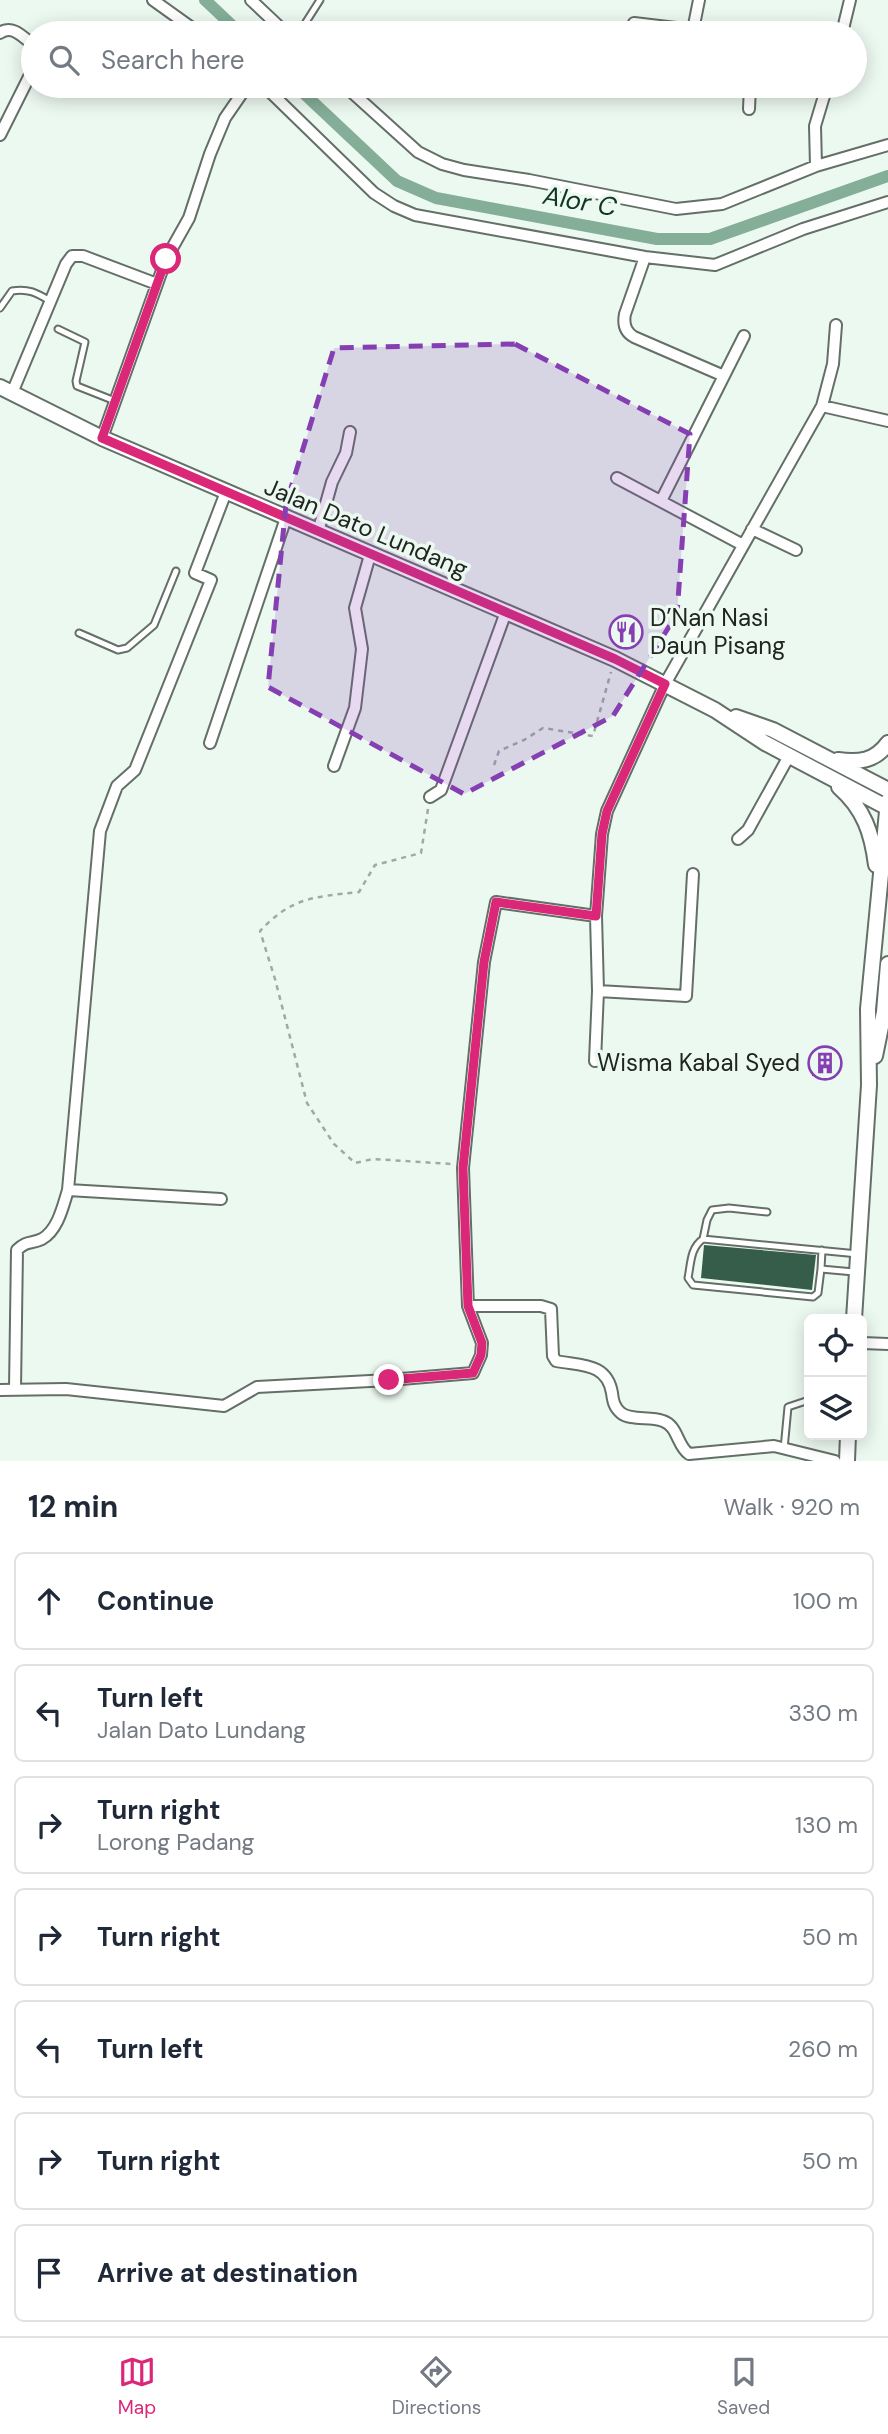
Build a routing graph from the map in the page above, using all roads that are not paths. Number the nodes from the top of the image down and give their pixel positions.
1 (153, 0) edge
2 (251, 0) edge
3 (320, 0) edge
4 (699, 0) edge
5 (850, 0) edge
6 (182, 21) edge
7 (273, 21) edge
8 (307, 21) edge
9 (695, 21) edge
10 (845, 21) edge
11 (0, 33) edge
12 (21, 36) edge
13 (21, 93) edge
14 (239, 98) edge
15 (276, 98) edge
16 (358, 98) edge
17 (749, 98) edge
18 (824, 98) edge
19 (749, 109) dead end
20 (0, 135) edge
21 (888, 145) edge
22 (816, 166) junction
23 (888, 202) edge
24 (645, 257) junction
25 (157, 284) junction
26 (50, 301) junction
27 (0, 308) edge
28 (836, 324) dead end
29 (58, 329) dead end
30 (744, 336) dead end
31 (724, 376) junction
32 (6, 390) edge
33 (116, 401) junction
34 (822, 405) junction
35 (888, 421) edge
36 (350, 432) dead end
37 (102, 438) junction
38 (617, 478) dead end
39 (226, 492) junction
40 (661, 501) junction
41 (286, 518) junction
42 (752, 529) junction
43 (318, 532) junction
44 (743, 545) junction
45 (796, 550) dead end
46 (370, 555) junction
47 (176, 571) dead end
48 (506, 612) junction
49 (79, 633) dead end
50 (665, 684) junction
51 (715, 710) junction
52 (210, 743) dead end
53 (888, 743) edge
54 (789, 756) junction
55 (827, 758) junction
56 (334, 766) dead end
57 (826, 775) junction
58 (888, 790) edge
59 (429, 797) road end
60 (888, 799) edge
61 (888, 808) edge
62 (738, 839) dead end
63 (693, 874) dead end
64 (879, 890) junction
65 (596, 916) junction
66 (888, 964) edge
67 (598, 991) junction
68 (886, 1012) edge
69 (595, 1061) dead end
70 (869, 1085) junction
71 (68, 1190) junction
72 (222, 1199) dead end
73 (767, 1212) dead end
74 (703, 1240) junction
75 (822, 1251) junction
76 (858, 1254) junction
77 (821, 1269) junction
78 (857, 1272) junction
79 (468, 1306) junction
80 (854, 1314) edge
81 (867, 1343) edge
82 (888, 1344) edge
83 (0, 1390) edge
84 (15, 1390) junction
85 (804, 1402) edge
86 (848, 1440) edge
87 (784, 1449) junction
88 (835, 1461) edge
89 (847, 1461) edge

1 - 6 street
2 - 7 street
3 - 8 lane
4 - 9 street
5 - 10 street
11 - 12 street
13 - 20 street
14 - 25 street
15 - 24 street
16 - 22 street
17 - 19 street
18 - 22 street
21 - 22 street
23 - 24 street
24 - 31 street
25 - 26 street
25 - 33 street
26 - 27 lane
26 - 32 street
28 - 34 street
29 - 33 lane
30 - 31 street
31 - 40 street
32 - 37 main road, Jalan Dato Lundang
33 - 37 street
34 - 35 street
34 - 42 street
36 - 43 street
37 - 39 main road, Jalan Dato Lundang
38 - 40 street
39 - 41 main road, Jalan Dato Lundang
39 - 71 street
40 - 44 street
41 - 43 main road, Jalan Dato Lundang
41 - 52 street
42 - 44 street
42 - 45 street
43 - 46 main road, Jalan Dato Lundang
44 - 50 street
46 - 48 main road, Jalan Dato Lundang
46 - 56 street
47 - 49 lane
48 - 50 main road, Jalan Dato Lundang
48 - 59 street
50 - 51 main road, Jalan Dato Lundang
50 - 65 street
51 - 54 main road, Jalan Dato Lundang
51 - 55 main road, Jalan Dato Lundang
53 - 55 main road
54 - 57 main road, Jalan Dato Lundang
54 - 62 street
55 - 58 main road, Jalan Dato Lundang
57 - 61 main road, Jalan Dato Lundang
57 - 64 main road
60 - 61 main road
61 - 64 main road
63 - 67 street
64 - 70 main road
65 - 67 street
65 - 79 street
66 - 68 main road
67 - 69 street
68 - 70 main road
70 - 76 main road
71 - 72 street
71 - 84 street
73 - 74 lane
74 - 75 lane
74 - 77 lane
75 - 76 lane
75 - 77 lane
76 - 78 main road
77 - 78 lane
78 - 80 main road
79 - 84 street
79 - 87 street
81 - 82 street
83 - 84 street
85 - 87 lane
86 - 89 main road
87 - 88 street

